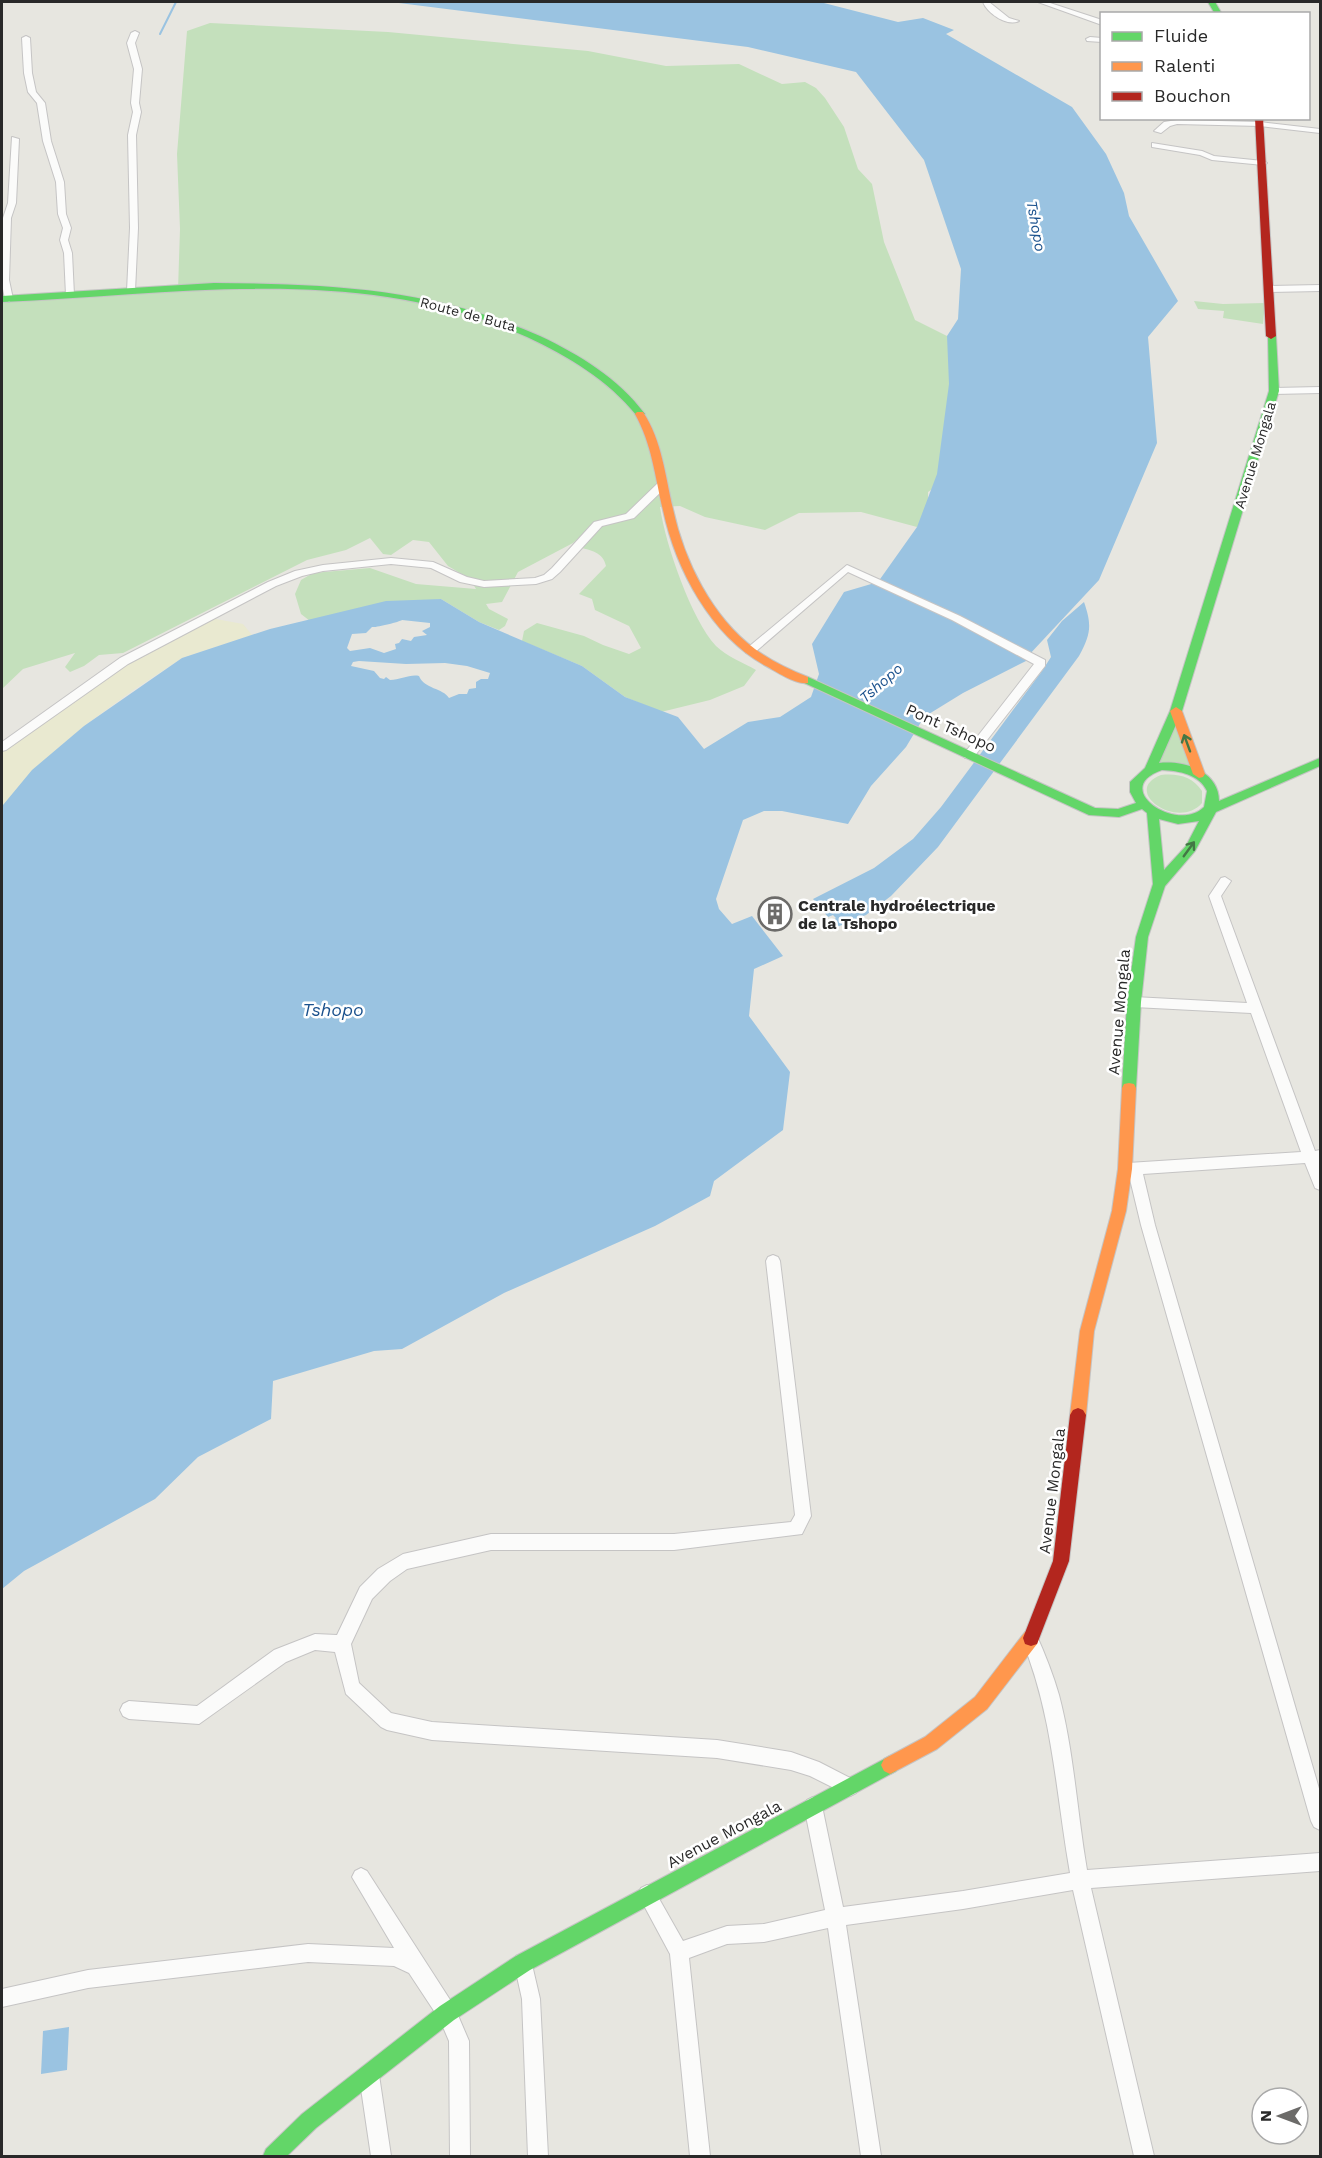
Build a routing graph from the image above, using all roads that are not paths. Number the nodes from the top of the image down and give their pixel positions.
1 (986, 2) edge
2 (1042, 2) edge
3 (1015, 21) dead end
4 (1100, 23) edge
5 (135, 33) dead end
6 (26, 38) dead end
7 (1090, 39) dead end
8 (1100, 40) edge
9 (1260, 121) edge
10 (1158, 131) dead end
11 (1320, 131) edge
12 (15, 139) dead end
13 (1155, 145) dead end
14 (1263, 163) junction
15 (1320, 288) edge
16 (1269, 290) junction
17 (131, 291) junction
18 (69, 295) junction
19 (5, 299) edge
20 (1320, 390) edge
21 (1274, 392) junction
22 (662, 486) junction
23 (750, 651) junction
24 (780, 669) joint
25 (1176, 711) junction
26 (2, 747) edge
27 (969, 754) junction
28 (1319, 767) edge
29 (1150, 769) junction
30 (1201, 776) junction
31 (1263, 785) junction
32 (1212, 809) junction
33 (1148, 810) junction
34 (1226, 881) dead end
35 (1159, 884) junction
36 (1134, 1002) junction
37 (1257, 1008) junction
38 (1315, 1156) edge
39 (1130, 1169) junction
40 (1320, 1184) edge
41 (773, 1261) dead end
42 (1030, 1640) junction
43 (342, 1644) junction
44 (129, 1710) dead end
45 (850, 1787) junction
46 (813, 1806) junction
47 (1320, 1821) edge
48 (1320, 1862) edge
49 (361, 1877) dead end
50 (1080, 1880) junction
51 (646, 1894) junction
52 (836, 1917) junction
53 (679, 1952) junction
54 (523, 1963) junction
55 (416, 1966) junction
56 (2, 1998) edge
57 (447, 2013) junction
58 (369, 2075) junction
59 (273, 2157) edge
60 (381, 2157) edge
61 (460, 2157) edge
62 (538, 2157) edge
63 (700, 2157) edge
64 (871, 2157) edge
65 (1144, 2157) edge

1 - 3 street
2 - 4 street
5 - 17 street
6 - 18 street
7 - 8 street
9 - 10 street
9 - 11 street
9 - 14 main road, Avenue Mongala
12 - 19 street
13 - 14 street
14 - 16 main road, Avenue Mongala
15 - 16 street
16 - 21 main road, Avenue Mongala
17 - 18 main road, Route de Buta
17 - 22 main road, Route de Buta
18 - 19 main road, Route de Buta
20 - 21 street
21 - 25 main road, Avenue Mongala
22 - 23 main road, Route de Buta
22 - 26 street
23 - 24 main road, Route de Buta
23 - 27 street
24 - 27 main road, Pont Tshopo
25 - 29 main road, Avenue Mongala
30 -> 25 main road
27 - 33 main road, Pont Tshopo
28 - 31 main road
29 - 30 main road
29 - 33 main road
30 - 31 main road
30 - 32 main road
31 - 32 main road
32 - 33 main road
35 -> 32 main road
33 - 35 main road
34 - 37 street
35 - 36 main road, Avenue Mongala
36 - 37 street
36 - 39 main road, Avenue Mongala
37 - 38 street
38 - 39 street
38 - 40 street
39 - 42 main road, Avenue Mongala
39 - 47 street
41 - 43 street
42 - 45 main road, Avenue Mongala
42 - 50 street
43 - 44 street
43 - 45 street
45 - 46 main road, Avenue Mongala
46 - 51 main road, Avenue Mongala
46 - 52 street
48 - 50 street
49 - 55 street
50 - 52 street
50 - 65 street
51 - 53 street
51 - 54 main road, Avenue Mongala
52 - 53 street
52 - 64 street
53 - 63 street
54 - 57 main road, Avenue Mongala
54 - 62 street
55 - 56 street
55 - 57 street
57 - 58 main road, Avenue Mongala
57 - 61 street
58 - 59 main road, Avenue Mongala
58 - 60 street

